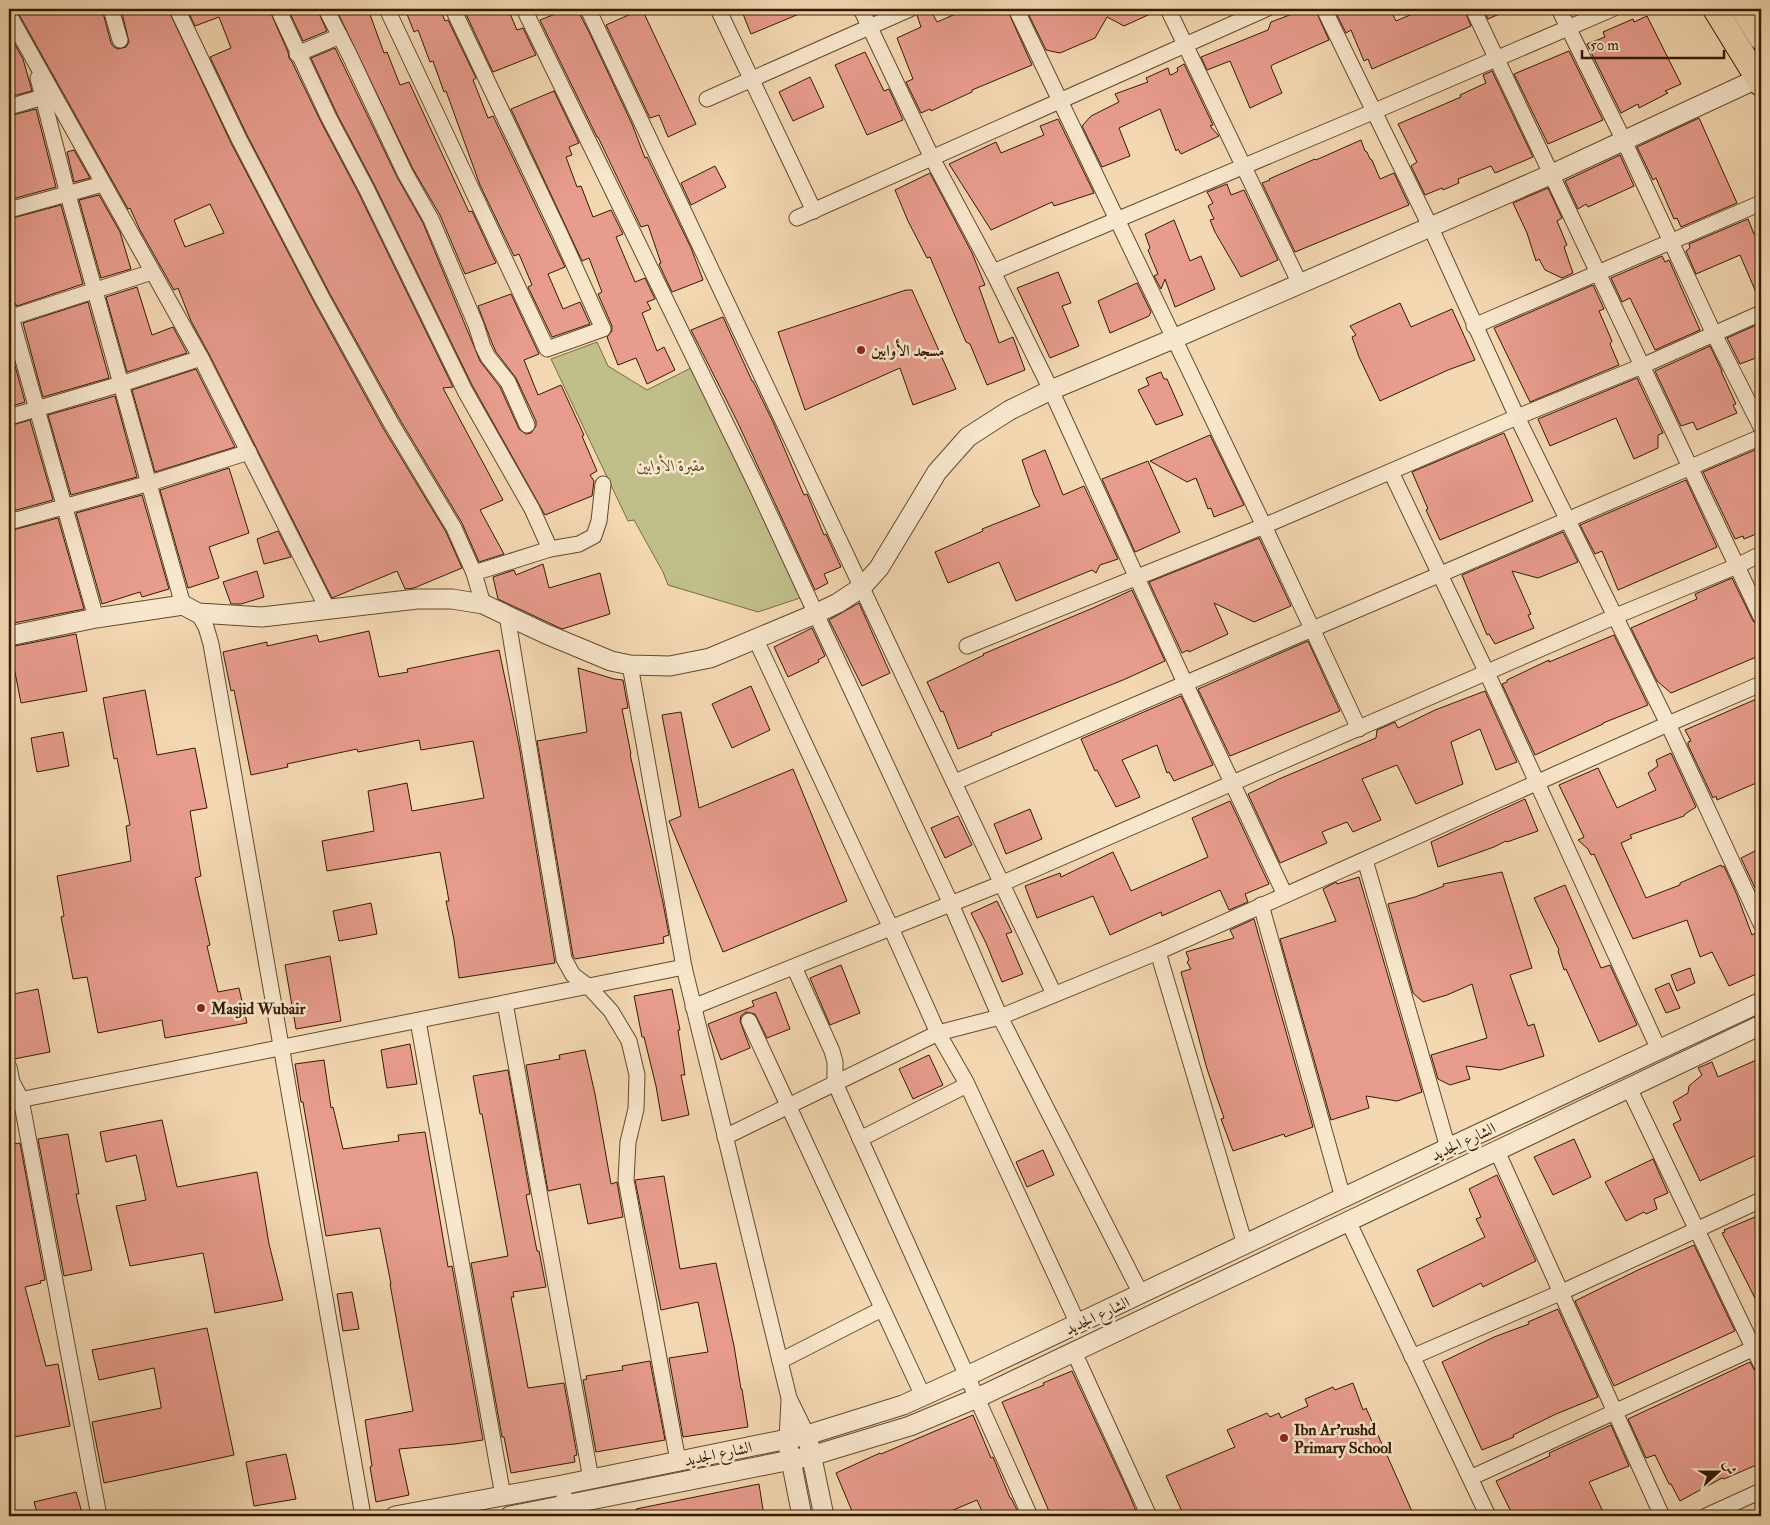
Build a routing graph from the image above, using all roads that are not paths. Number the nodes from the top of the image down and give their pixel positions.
1 (111, 9) edge
2 (178, 9) edge
3 (278, 9) edge
4 (326, 9) edge
5 (388, 9) edge
6 (453, 9) edge
7 (524, 9) edge
8 (588, 9) edge
9 (718, 9) edge
10 (861, 9) edge
11 (910, 9) edge
12 (1016, 9) edge
13 (1168, 9) edge
14 (1266, 9) edge
15 (1324, 9) edge
16 (1473, 9) edge
17 (1559, 9) edge
18 (1612, 9) edge
19 (1715, 9) edge
20 (1743, 9) edge
21 (9, 16) edge
22 (870, 27) junction
23 (1569, 28) junction
24 (340, 36) junction
25 (1761, 38) edge
26 (120, 40) dead end
27 (1185, 45) junction
28 (298, 54) junction
29 (34, 59) junction
30 (1497, 59) junction
31 (752, 79) junction
32 (1760, 80) edge
33 (43, 97) junction
34 (708, 99) dead end
35 (1060, 102) junction
36 (9, 107) edge
37 (1375, 112) junction
38 (1624, 140) junction
39 (932, 158) junction
40 (1244, 166) junction
41 (1552, 174) junction
42 (103, 184) junction
43 (68, 195) junction
44 (1761, 203) edge
45 (9, 210) edge
46 (814, 211) junction
47 (797, 218) dead end
48 (1117, 221) junction
49 (1430, 226) junction
50 (1672, 241) junction
51 (152, 272) junction
52 (993, 272) junction
53 (1598, 272) junction
54 (1300, 284) junction
55 (95, 290) junction
56 (1761, 313) edge
57 (9, 315) edge
58 (1474, 326) junction
59 (1714, 334) junction
60 (1173, 339) junction
61 (201, 358) junction
62 (1642, 366) junction
63 (121, 384) junction
64 (1051, 390) junction
65 (36, 409) junction
66 (9, 417) edge
67 (1517, 417) junction
68 (527, 426) dead end
69 (1761, 428) edge
70 (1761, 437) edge
71 (249, 452) junction
72 (1690, 468) junction
73 (1391, 472) junction
74 (150, 483) junction
75 (603, 484) dead end
76 (65, 507) junction
77 (1568, 520) junction
78 (9, 522) edge
79 (1264, 526) junction
80 (550, 549) junction
81 (1761, 554) edge
82 (1737, 566) junction
83 (474, 573) junction
84 (1439, 576) junction
85 (1137, 578) junction
86 (862, 587) junction
87 (483, 604) junction
88 (327, 608) junction
89 (190, 609) junction
90 (815, 614) junction
91 (507, 615) junction
92 (1616, 616) junction
93 (1761, 617) edge
94 (96, 618) junction
95 (1313, 629) junction
96 (9, 636) edge
97 (756, 640) junction
98 (967, 646) dead end
99 (630, 665) junction
100 (1487, 673) junction
101 (1185, 683) junction
102 (1761, 684) edge
103 (1668, 724) junction
104 (1360, 729) junction
105 (955, 782) junction
106 (1537, 782) junction
107 (1233, 784) junction
108 (1365, 860) junction
109 (1002, 883) junction
110 (1285, 895) junction
111 (951, 904) junction
112 (1261, 905) junction
113 (1761, 924) edge
114 (891, 928) junction
115 (1158, 952) junction
116 (684, 967) junction
117 (794, 967) junction
118 (588, 986) junction
119 (1054, 994) junction
120 (1761, 1002) edge
121 (505, 1003) junction
122 (693, 1007) junction
123 (1000, 1017) junction
124 (418, 1021) junction
125 (749, 1021) dead end
126 (1761, 1025) edge
127 (938, 1033) junction
128 (282, 1048) junction
129 (1660, 1050) junction
130 (9, 1067) edge
131 (835, 1084) junction
132 (967, 1085) junction
133 (1629, 1088) junction
134 (15, 1101) edge
135 (788, 1106) junction
136 (725, 1136) junction
137 (860, 1139) junction
138 (1448, 1148) junction
139 (1497, 1151) junction
140 (1343, 1198) junction
141 (1761, 1200) edge
142 (1348, 1221) junction
143 (1696, 1230) junction
144 (1245, 1245) junction
145 (1562, 1292) junction
146 (1141, 1294) junction
147 (882, 1309) junction
148 (1078, 1324) junction
149 (1757, 1347) edge
150 (1074, 1352) junction
151 (1412, 1357) junction
152 (780, 1361) junction
153 (1761, 1364) edge
154 (968, 1376) junction
155 (923, 1396) junction
156 (789, 1398) junction
157 (977, 1398) junction
158 (1615, 1413) junction
159 (807, 1435) junction
160 (787, 1439) junction
161 (811, 1456) junction
162 (792, 1460) junction
163 (678, 1461) junction
164 (1470, 1478) junction
165 (591, 1479) junction
166 (562, 1485) junction
167 (1761, 1491) edge
168 (503, 1496) junction
169 (567, 1511) edge
170 (100, 1516) edge
171 (364, 1516) edge
172 (395, 1516) edge
173 (510, 1516) edge
174 (802, 1516) edge
175 (824, 1516) edge
176 (1030, 1516) edge
177 (1149, 1516) edge
178 (1488, 1516) edge
179 (1662, 1516) edge
180 (1706, 1516) edge

1 - 26 street
2 - 83 street
3 - 28 street
4 - 24 street
5 - 6 street
7 - 90 street
8 - 86 street
9 - 31 street
10 - 22 street
11 - 22 street
12 - 35 street
13 - 27 street
14 - 27 street
15 - 37 street
16 - 30 street
17 - 23 street
18 - 23 street
19 - 32 highway
20 - 25 highway
21 - 29 street
22 - 31 street
22 - 39 street
23 - 30 street
23 - 38 street
24 - 28 street
24 - 68 street
27 - 35 street
27 - 40 street
28 - 80 street
29 - 33 street
29 - 42 street
30 - 37 street
30 - 41 street
31 - 34 street
31 - 46 street
32 - 38 street
33 - 36 street
33 - 43 street
35 - 39 street
35 - 48 street
37 - 40 street
37 - 49 street
38 - 41 street
38 - 50 street
39 - 46 street
39 - 52 street
40 - 48 street
40 - 54 street
41 - 49 street
41 - 53 street
42 - 43 street
42 - 51 street
43 - 45 street
43 - 55 street
44 - 50 street
46 - 47 street
48 - 52 street
48 - 60 street
49 - 54 street
49 - 58 street
50 - 53 street
50 - 59 street
51 - 55 street
51 - 61 street
52 - 64 street
53 - 58 street
53 - 62 street
54 - 60 street
55 - 57 street
55 - 63 street
56 - 59 street
57 - 65 street
58 - 67 street
59 - 62 street
59 - 69 street
60 - 64 street
60 - 79 street
61 - 63 street
61 - 71 street
62 - 67 street
62 - 72 street
63 - 65 street
63 - 74 street
64 - 85 street
64 - 86 street
65 - 66 street
65 - 76 street
67 - 73 street
67 - 77 street
70 - 72 street
71 - 74 street
71 - 88 street
72 - 77 street
72 - 82 street
73 - 79 street
73 - 84 street
74 - 76 street
74 - 89 street
75 - 80 street
76 - 78 street
76 - 94 street
77 - 84 street
77 - 92 street
79 - 85 street
79 - 95 street
80 - 83 street
81 - 82 street
82 - 92 street
82 - 93 street
83 - 87 street
84 - 95 street
84 - 100 street
85 - 98 street
85 - 101 street
86 - 90 street
86 - 105 street
87 - 88 street
87 - 91 street
88 - 89 street
89 - 94 street
89 - 128 street
90 - 97 street
90 - 111 street
91 - 99 street
91 - 118 street
92 - 100 street
92 - 103 street
94 - 96 street
95 - 101 street
95 - 104 street
97 - 99 street
97 - 114 street
99 - 116 street
100 - 104 street
100 - 106 street
101 - 105 street
101 - 107 street
102 - 103 street
103 - 106 street
103 - 113 street
104 - 107 street
105 - 109 street
106 - 108 street
106 - 129 street
107 - 109 street
107 - 110 street
108 - 110 street
108 - 138 street
109 - 111 street
109 - 119 street
110 - 112 street
111 - 114 street
111 - 123 street
112 - 115 street
112 - 140 street
114 - 117 street
114 - 127 street
115 - 119 street
115 - 144 street
116 - 118 street
116 - 122 street
117 - 122 street
117 - 131 street
118 - 121 street
118 - 163 street
119 - 123 street
120 - 129 street, الشارع الجديد
121 - 124 street
121 - 165 street
122 - 136 street
123 - 127 street
123 - 146 street
124 - 128 street
124 - 168 street
125 - 135 street
126 - 133 street, الشارع الجديد
127 - 131 street
127 - 132 street
128 - 134 street
128 - 171 street
129 - 138 street, الشارع الجديد
130 - 134 street
131 - 135 street
131 - 137 street
132 - 137 street
132 - 148 street
133 - 139 street, الشارع الجديد
133 - 143 street
134 - 170 street
135 - 136 street
135 - 147 street
136 - 152 street
137 - 154 street
138 - 140 street, الشارع الجديد
139 - 142 street, الشارع الجديد
139 - 145 street
140 - 144 street, الشارع الجديد
141 - 143 street
142 - 150 street, الشارع الجديد
142 - 151 street
143 - 145 street
143 - 149 street
144 - 146 street, الشارع الجديد
145 - 151 street
145 - 158 street
146 - 148 street, الشارع الجديد
147 - 152 street
147 - 155 street
148 - 154 street, الشارع الجديد
149 - 153 street
149 - 158 street
150 - 157 street, الشارع الجديد
150 - 177 street
151 - 164 street
152 - 156 street
154 - 155 street, الشارع الجديد
154 - 157 street
155 - 159 street, الشارع الجديد
156 - 159 street
156 - 160 street
157 - 161 street, الشارع الجديد
157 - 176 street
158 - 164 street
158 - 179 street
159 - 160 street, الشارع الجديد
159 - 161 street
160 - 162 street
160 - 163 street, الشارع الجديد
161 - 162 street, الشارع الجديد
161 - 175 street
162 - 169 street, الشارع الجديد
162 - 174 street
163 - 165 street, الشارع الجديد
164 - 178 street
165 - 166 street, الشارع الجديد
166 - 168 street, الشارع الجديد
166 - 169 street
167 - 180 street
168 - 172 street, الشارع الجديد
169 - 173 street, الشارع الجديد

